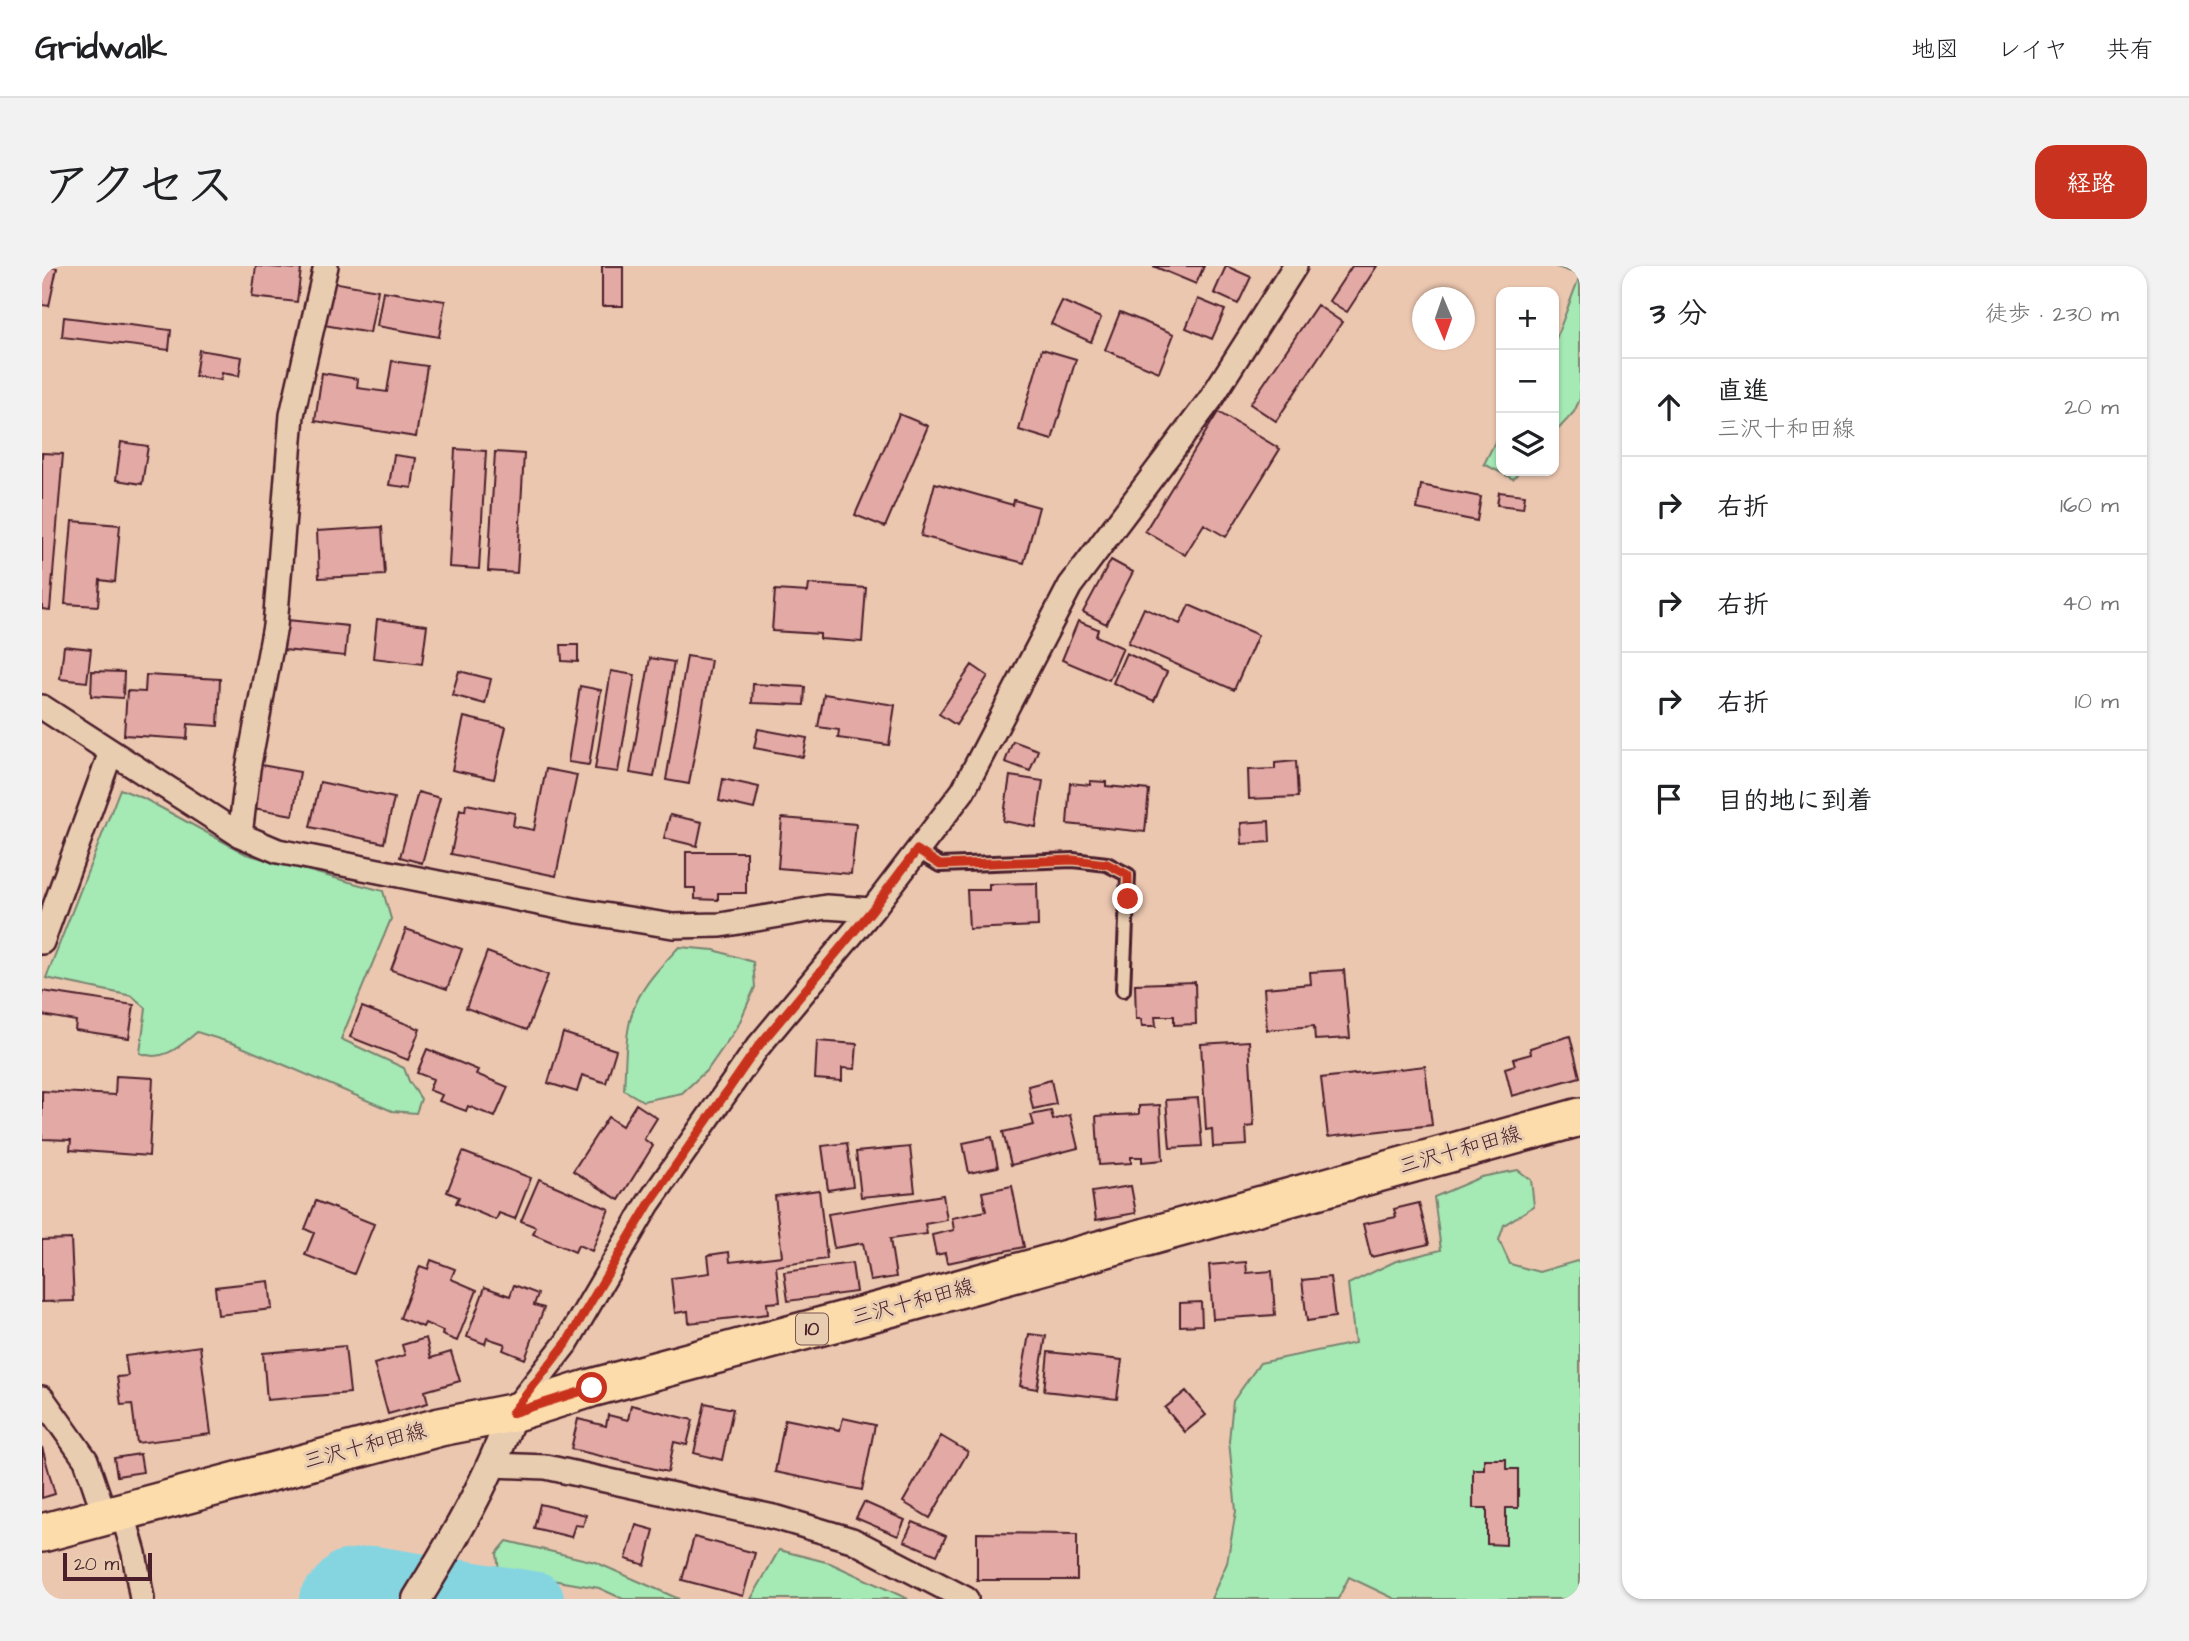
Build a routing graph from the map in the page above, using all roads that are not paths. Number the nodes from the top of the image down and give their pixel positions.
1 (326, 266) edge
2 (1295, 266) edge
3 (42, 707) edge
4 (111, 752) junction
5 (240, 835) junction
6 (917, 850) junction
7 (872, 910) junction
8 (42, 942) edge
9 (1123, 990) dead end
10 (1580, 1117) edge
11 (42, 1398) edge
12 (512, 1413) junction
13 (491, 1465) junction
14 (113, 1513) junction
15 (42, 1533) edge
16 (142, 1599) edge
17 (417, 1599) edge
18 (966, 1599) edge

1 - 5 street
2 - 6 street
3 - 4 street
4 - 5 street
4 - 8 street
5 - 7 street
6 - 7 street
6 - 9 lane
7 - 12 street
10 - 12 main road, 三沢十和田線 / 10
11 - 14 street
12 - 13 street
12 - 14 main road, 三沢十和田線 / 10
13 - 17 street
13 - 18 street
14 - 15 main road, 三沢十和田線 / 10
14 - 16 street

